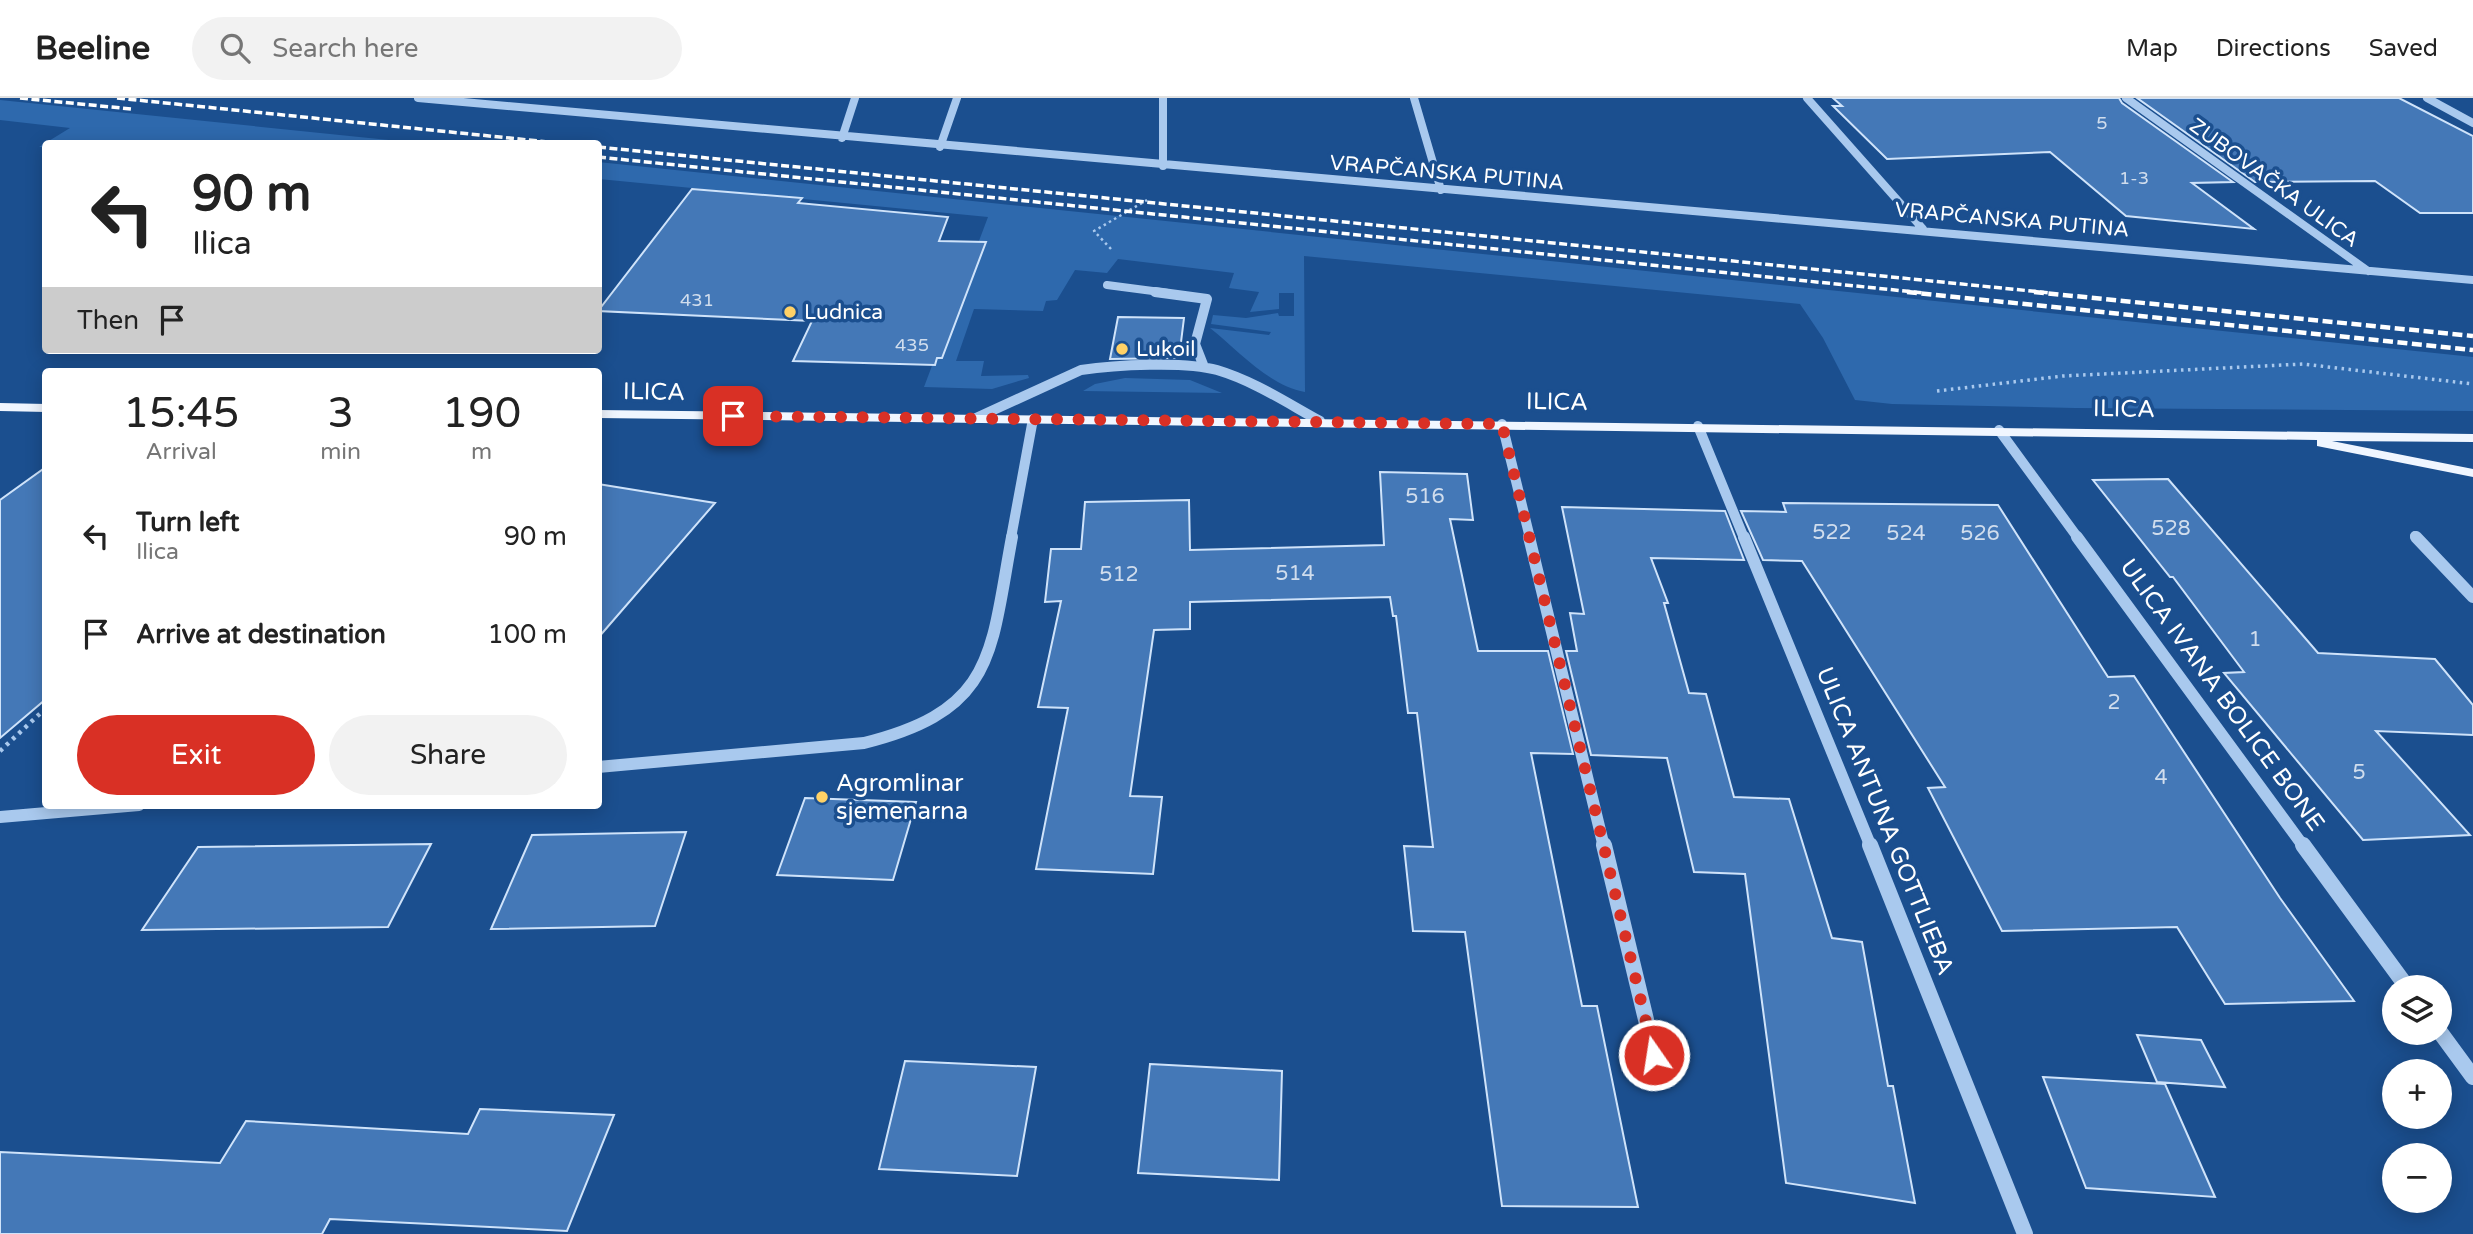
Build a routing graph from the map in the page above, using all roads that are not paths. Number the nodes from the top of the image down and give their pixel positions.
1 (418, 98) edge
2 (855, 98) edge
3 (957, 98) edge
4 (1163, 98) edge
5 (1414, 98) edge
6 (1807, 98) edge
7 (2126, 98) edge
8 (2427, 98) edge
9 (2473, 123) edge
10 (842, 138) junction
11 (940, 147) junction
12 (1163, 166) junction
13 (1441, 190) junction
14 (1923, 229) junction
15 (2368, 271) junction
16 (2473, 281) edge
17 (1107, 285) road end
18 (1203, 368) junction
19 (0, 407) edge
20 (42, 408) edge
21 (602, 414) edge
22 (976, 418) junction
23 (1033, 419) junction
24 (1320, 421) junction
25 (1502, 424) junction
26 (1698, 426) junction
27 (1999, 430) junction
28 (2263, 433) junction
29 (2473, 438) edge
30 (2473, 474) edge
31 (2415, 536) dead end
32 (2473, 597) edge
33 (602, 767) edge
34 (93, 809) edge
35 (0, 817) edge
36 (2398, 975) edge
37 (2450, 1045) edge
38 (2473, 1077) edge
39 (1661, 1082) dead end
40 (2025, 1234) edge

1 - 10 street, VRAPČANSKA PUTINA
2 - 10 street
3 - 11 street
4 - 12 street
5 - 13 street
6 - 14 street
7 - 15 street, ZUBOVAČKA ULICA
8 - 9 street
10 - 11 street, VRAPČANSKA PUTINA
11 - 12 street, VRAPČANSKA PUTINA
12 - 13 street, VRAPČANSKA PUTINA
13 - 14 street, VRAPČANSKA PUTINA
14 - 15 street, VRAPČANSKA PUTINA
15 - 16 street, VRAPČANSKA PUTINA
17 - 18 lane
18 - 22 street
18 - 24 street
19 - 20 main road
21 - 22 main road, ILICA
22 - 23 main road, ILICA
23 - 24 main road, ILICA
23 - 33 street
24 - 25 main road, ILICA
25 - 26 main road, ILICA
25 - 39 street
26 - 27 main road, ILICA
26 - 40 street, ULICA ANTUNA GOTTLIEBA
27 - 28 main road, ILICA
27 - 36 street, ULICA IVANA BOLICE BONE
28 - 29 main road, ILICA
28 - 30 main road
31 - 32 street
34 - 35 street
37 - 38 street

